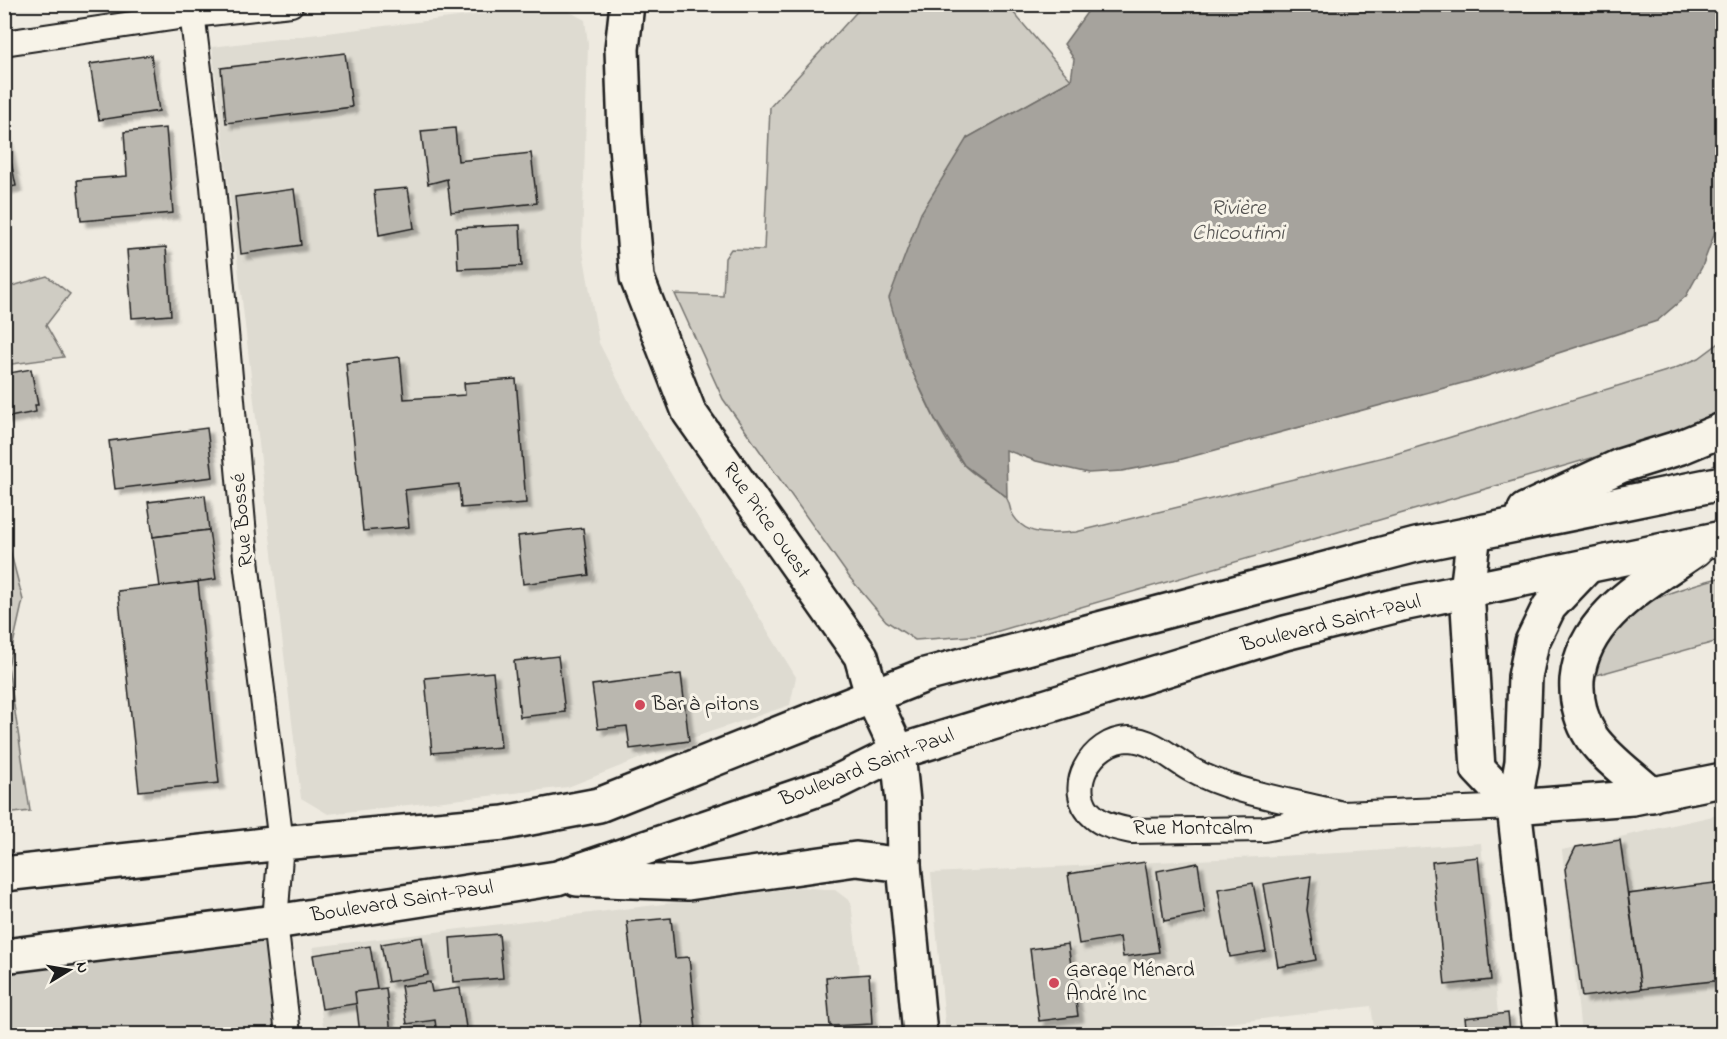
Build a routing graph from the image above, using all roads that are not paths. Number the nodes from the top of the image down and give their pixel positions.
1 (291, 4) edge
2 (627, 4) edge
3 (191, 10) edge
4 (4, 43) edge
5 (1722, 430) edge
6 (1722, 483) edge
7 (1474, 533) junction
8 (1714, 540) edge
9 (1588, 566) junction
10 (1467, 591) junction
11 (873, 698) junction
12 (898, 752) junction
13 (1722, 780) edge
14 (1652, 795) junction
15 (1514, 807) junction
16 (1342, 814) junction
17 (281, 843) junction
18 (904, 865) junction
19 (4, 874) edge
20 (557, 878) junction
21 (275, 922) junction
22 (4, 956) edge
23 (288, 1035) edge
24 (920, 1035) edge
25 (1540, 1035) edge

1 - 3 street
2 - 11 main road, Rue Price Ouest
3 - 4 street
3 - 17 street, Rue Bossé
5 - 7 main road
6 - 7 main road
7 - 10 main road
7 - 11 main road
8 - 9 main road, Boulevard Saint-Paul
8 - 14 main road
9 - 10 main road, Boulevard Saint-Paul
9 - 15 main road
10 - 12 main road, Boulevard Saint-Paul
10 - 15 main road
11 - 12 main road, Rue Price Ouest
11 - 17 main road
12 - 18 main road, Rue Price Ouest
12 - 20 main road, Boulevard Saint-Paul
13 - 14 main road, Rue Montcalm
14 - 15 main road, Rue Montcalm
15 - 16 street, Rue Montcalm
15 - 25 main road
16 - 16 street, Rue Montcalm
17 - 19 main road
17 - 21 street, Rue Bossé
18 - 20 main road
18 - 24 main road, Rue Price Ouest
20 - 21 main road, Boulevard Saint-Paul
21 - 22 main road, Boulevard Saint-Paul
21 - 23 street, Rue Bossé

